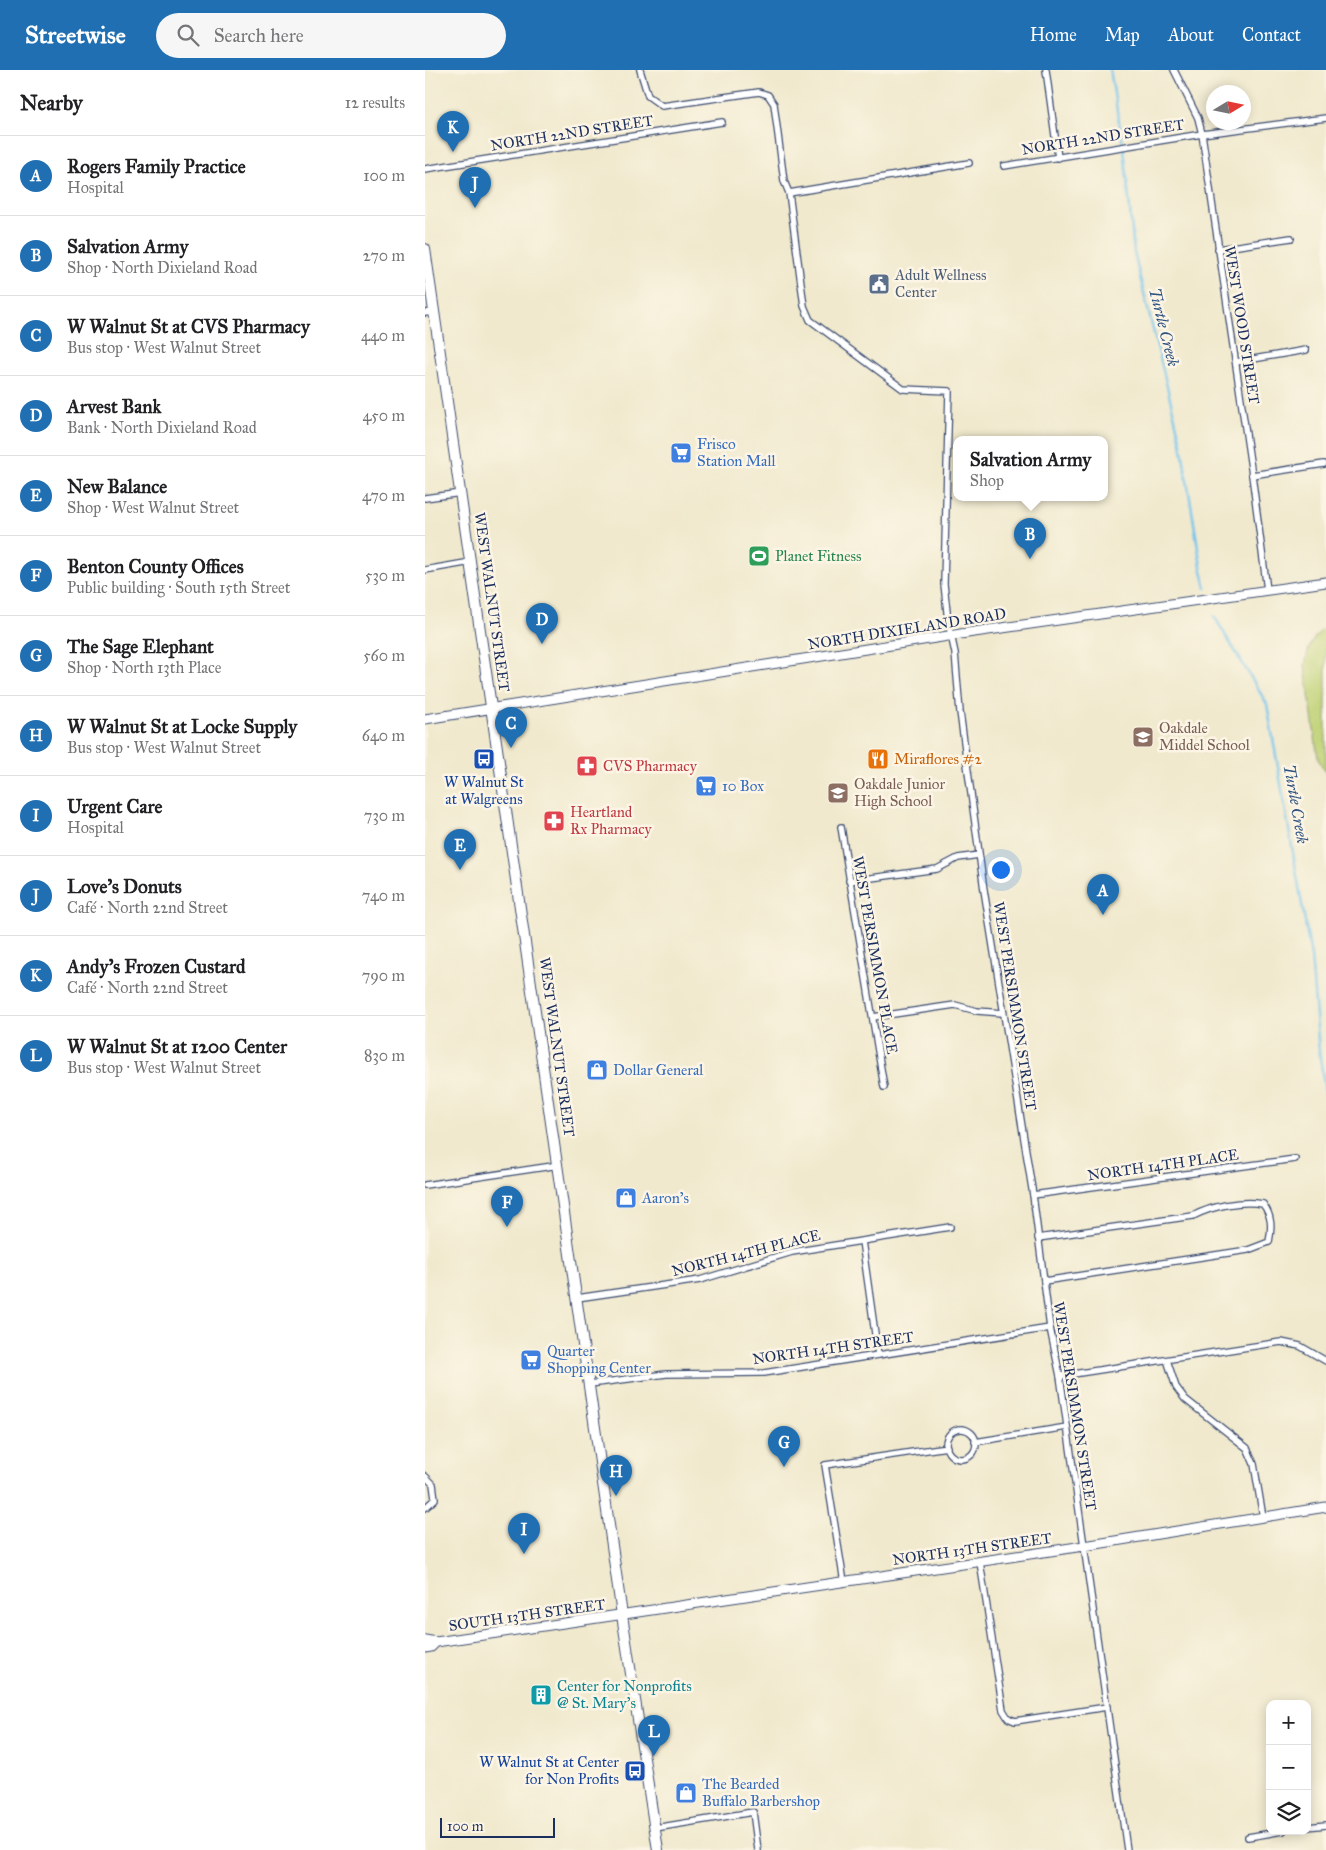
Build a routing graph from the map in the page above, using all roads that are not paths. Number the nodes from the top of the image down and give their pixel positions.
1 (640, 70) edge
2 (1046, 70) edge
3 (1174, 70) edge
4 (1326, 118) edge
5 (722, 122) dead end
6 (1201, 134) junction
7 (1059, 158) junction
8 (969, 163) dead end
9 (1004, 166) dead end
10 (425, 169) edge
11 (789, 193) junction
12 (1291, 238) dead end
13 (425, 249) edge
14 (1218, 249) junction
15 (429, 312) edge
16 (1306, 350) dead end
17 (1236, 362) junction
18 (1324, 464) dead end
19 (1252, 475) junction
20 (461, 493) junction
21 (425, 498) edge
22 (471, 562) junction
23 (425, 570) edge
24 (1326, 582) edge
25 (1267, 590) junction
26 (951, 635) junction
27 (492, 708) junction
28 (425, 719) edge
29 (841, 827) dead end
30 (979, 855) junction
31 (849, 880) junction
32 (1003, 1013) junction
33 (873, 1017) junction
34 (884, 1086) dead end
35 (1295, 1159) dead end
36 (559, 1165) junction
37 (425, 1185) edge
38 (1033, 1195) junction
39 (950, 1228) dead end
40 (1038, 1238) junction
41 (862, 1241) junction
42 (1044, 1281) junction
43 (577, 1298) junction
44 (1049, 1328) junction
45 (878, 1355) junction
46 (1167, 1360) junction
47 (1326, 1361) edge
48 (1060, 1376) junction
49 (590, 1384) junction
50 (1067, 1427) junction
51 (975, 1442) junction
52 (947, 1447) junction
53 (425, 1476) edge
54 (1326, 1507) edge
55 (425, 1508) edge
56 (1263, 1517) junction
57 (1084, 1546) junction
58 (981, 1562) junction
59 (844, 1582) junction
60 (622, 1614) junction
61 (425, 1640) edge
62 (436, 1642) junction
63 (425, 1648) edge
64 (1107, 1708) junction
65 (1326, 1825) edge
66 (1311, 1827) edge
67 (655, 1828) junction
68 (1266, 1834) edge
69 (1247, 1837) dead end
70 (658, 1850) edge
71 (758, 1850) edge
72 (1127, 1850) edge

1 - 11 street, NORTH 22ND STREET
2 - 7 street
3 - 6 street, WEST WOOD STREET
4 - 6 street, NORTH 22ND STREET
5 - 10 street, NORTH 22ND STREET
6 - 7 street, NORTH 22ND STREET
6 - 14 street, WEST WOOD STREET
7 - 9 street, NORTH 22ND STREET
8 - 11 street
11 - 26 street, WEST PERSIMMON STREET
12 - 14 street
13 - 15 main road, WEST WALNUT STREET
14 - 17 street, WEST WOOD STREET
15 - 20 main road, WEST WALNUT STREET
16 - 17 street
17 - 19 street, WEST WOOD STREET
18 - 19 street
19 - 25 street, WEST WOOD STREET
20 - 21 street
20 - 22 main road, WEST WALNUT STREET
22 - 23 street
22 - 27 main road, WEST WALNUT STREET
24 - 25 main road, NORTH DIXIELAND ROAD
25 - 26 main road, NORTH DIXIELAND ROAD
26 - 27 main road, NORTH DIXIELAND ROAD
26 - 30 street, WEST PERSIMMON STREET
27 - 28 main road, NORTH DIXIELAND ROAD
27 - 36 main road, WEST WALNUT STREET
29 - 31 street, WEST PERSIMMON PLACE
30 - 31 street
30 - 32 street, WEST PERSIMMON STREET
31 - 33 street, WEST PERSIMMON PLACE
32 - 33 street
32 - 38 street, WEST PERSIMMON STREET
33 - 34 street, WEST PERSIMMON PLACE
35 - 38 street, NORTH 14TH PLACE
36 - 37 street
36 - 43 main road, WEST WALNUT STREET
38 - 40 street, WEST PERSIMMON STREET
39 - 41 street, NORTH 14TH PLACE
40 - 42 street, WEST PERSIMMON STREET
40 - 42 street
41 - 43 street, NORTH 14TH PLACE
41 - 45 street
42 - 44 street, WEST PERSIMMON STREET
43 - 49 main road, WEST WALNUT STREET
44 - 45 street, NORTH 14TH STREET
44 - 48 street, WEST PERSIMMON STREET
45 - 49 street, NORTH 14TH STREET
46 - 47 street
46 - 48 street
46 - 56 street
48 - 50 street, WEST PERSIMMON STREET
49 - 60 main road, WEST WALNUT STREET
50 - 51 street
50 - 57 street, WEST PERSIMMON STREET
51 - 52 street
51 - 52 street
52 - 59 street
53 - 55 street
54 - 56 main road, NORTH 13TH STREET
56 - 57 main road, NORTH 13TH STREET
57 - 58 main road, NORTH 13TH STREET
57 - 64 street, WEST PERSIMMON STREET
58 - 59 main road, NORTH 13TH STREET
58 - 64 street
59 - 60 main road, NORTH 13TH STREET
60 - 62 main road, SOUTH 13TH STREET
60 - 67 main road, WEST WALNUT STREET
61 - 62 main road, SOUTH 13TH STREET
62 - 63 main road, SOUTH 13TH STREET
64 - 72 street, WEST PERSIMMON STREET
65 - 66 street
67 - 70 main road, WEST WALNUT STREET
67 - 71 street
68 - 69 street

